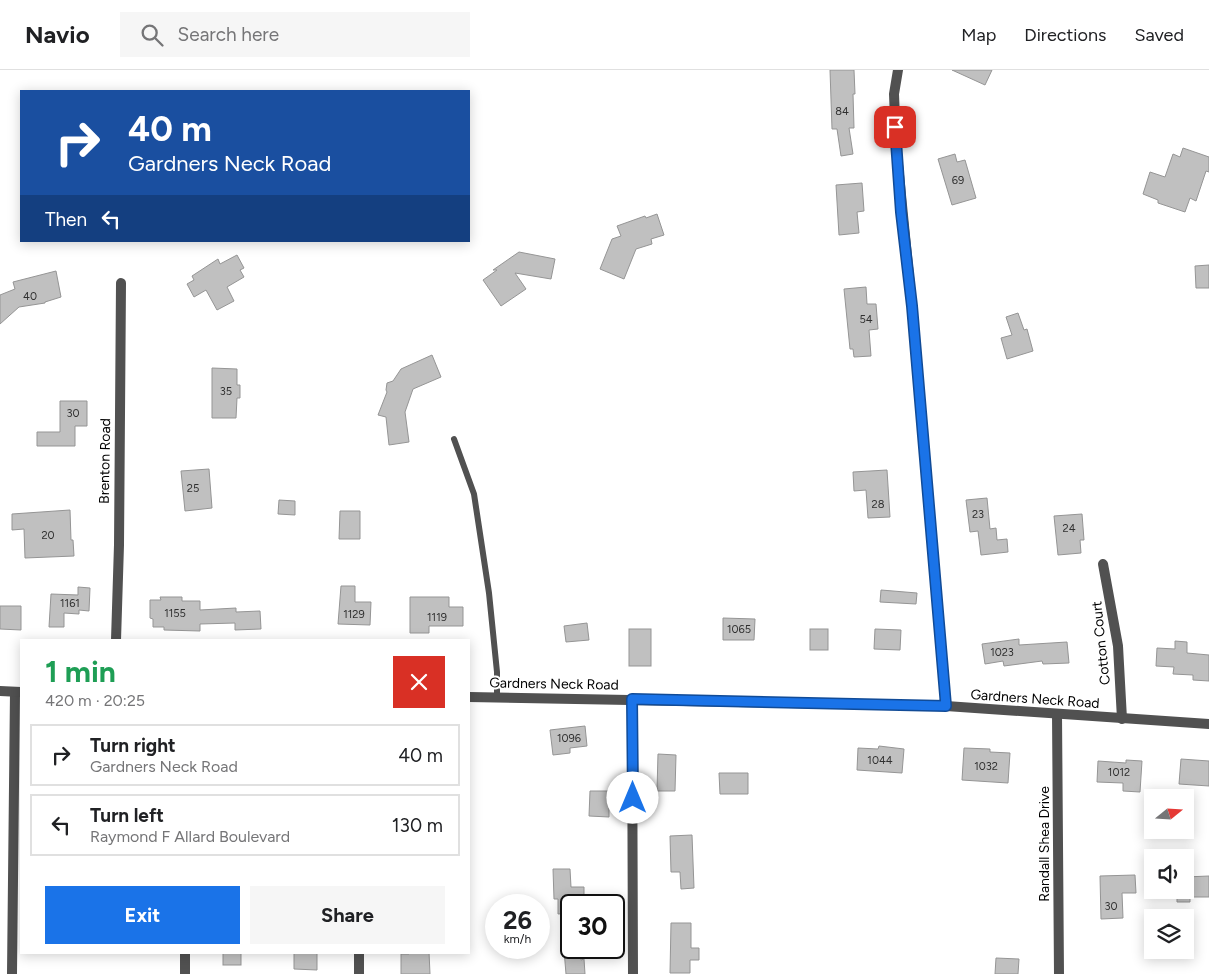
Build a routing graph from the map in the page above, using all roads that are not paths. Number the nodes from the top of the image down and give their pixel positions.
1 (898, 70) edge
2 (121, 283) dead end
3 (454, 439) dead end
4 (1103, 564) dead end
5 (116, 639) edge
6 (0, 692) edge
7 (18, 692) edge
8 (470, 696) edge
9 (497, 697) junction
10 (632, 699) junction
11 (946, 706) junction
12 (1057, 714) junction
13 (1122, 719) junction
14 (1209, 724) edge
15 (185, 954) edge
16 (359, 954) edge
17 (12, 974) edge
18 (185, 974) edge
19 (359, 974) edge
20 (633, 974) edge
21 (1059, 974) edge

1 - 11 street
2 - 5 street, Brenton Road
3 - 9 lane
4 - 13 street, Cotton Court
6 - 7 street
7 - 17 street
8 - 9 street, Gardners Neck Road
9 - 10 street, Gardners Neck Road
10 - 11 street, Gardners Neck Road
10 - 20 street
11 - 12 street, Gardners Neck Road
12 - 13 street, Gardners Neck Road
12 - 21 street, Randall Shea Drive
13 - 14 street, Gardners Neck Road
15 - 18 street
16 - 19 street

